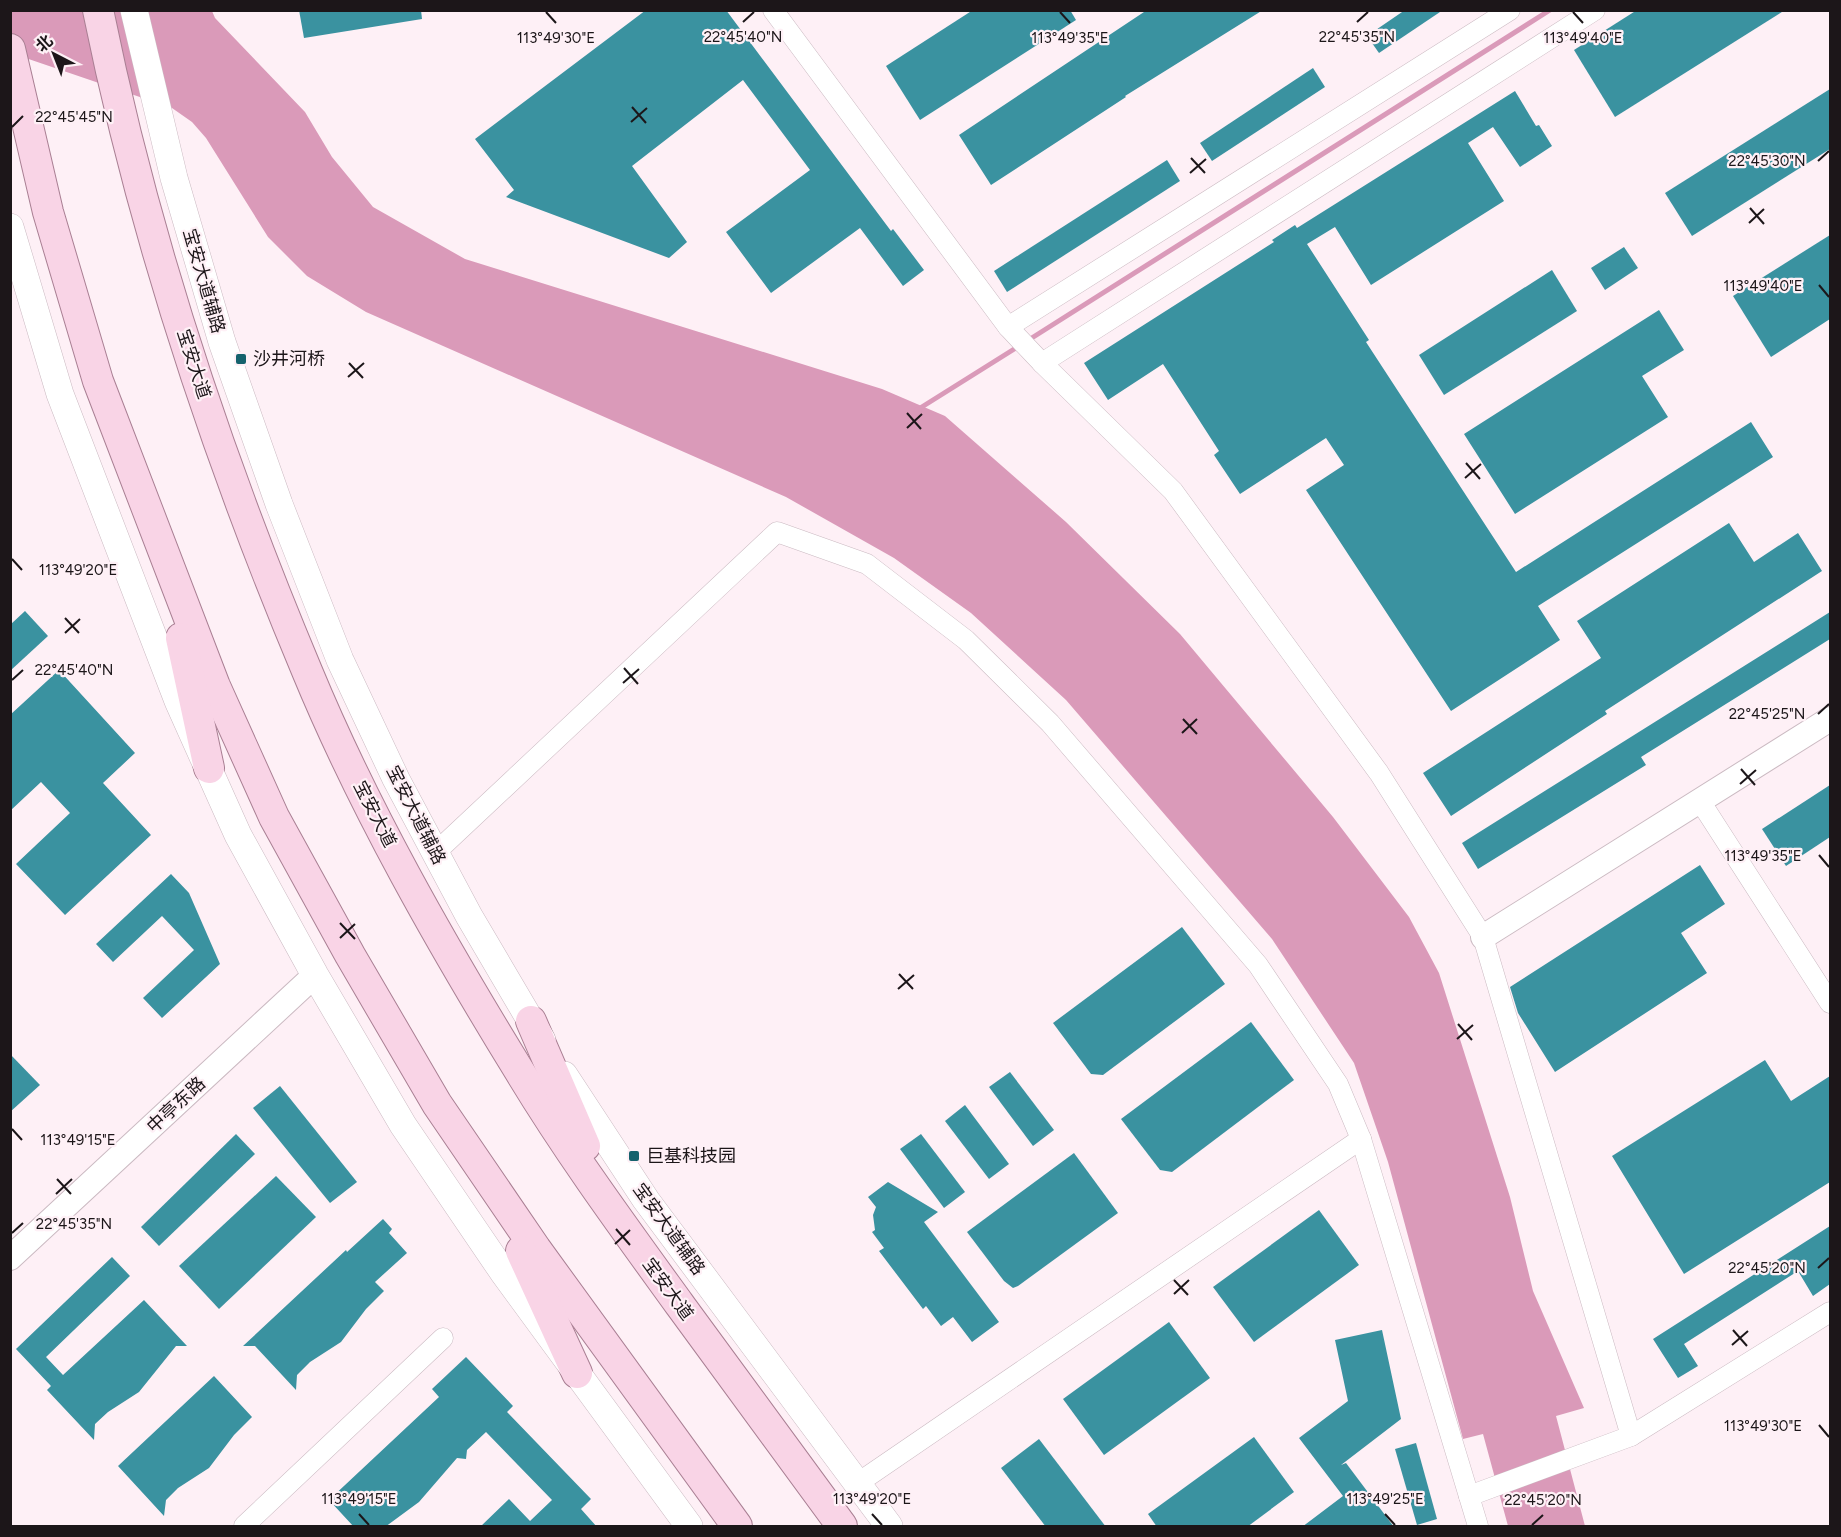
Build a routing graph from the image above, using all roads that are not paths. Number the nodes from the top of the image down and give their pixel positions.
1 (98, 10) edge
2 (134, 10) edge
3 (773, 10) edge
4 (1510, 10) edge
5 (1595, 10) edge
6 (10, 49) edge
7 (10, 227) edge
8 (1012, 331) junction
9 (1038, 358) junction
10 (163, 552) junction
11 (1830, 719) edge
12 (208, 768) junction
13 (1701, 801) junction
14 (435, 853) junction
15 (1483, 937) junction
16 (315, 975) junction
17 (1830, 1003) edge
18 (531, 1021) junction
19 (1361, 1138) junction
20 (489, 1180) junction
21 (618, 1220) junction
22 (10, 1258) edge
23 (1830, 1311) edge
24 (443, 1338) dead end
25 (577, 1373) junction
26 (1631, 1436) junction
27 (858, 1484) junction
28 (1469, 1496) junction
29 (244, 1527) edge
30 (689, 1527) edge
31 (737, 1527) edge
32 (842, 1527) edge
33 (889, 1527) edge
34 (1478, 1527) edge

1 - 21 main road, 宝安大道
2 - 14 main road, 宝安大道辅路
3 - 8 street
4 - 8 street
5 - 9 street
6 - 10 main road
7 - 12 main road
8 - 9 street
9 - 15 street
10 - 12 main road
10 - 20 main road
11 - 13 street
12 - 16 main road
13 - 15 street
13 - 17 street
14 - 18 main road, 宝安大道辅路
14 - 19 street
15 - 26 street
16 - 22 street, 中亭东路
16 - 25 main road
18 - 21 main road
18 - 27 main road, 宝安大道辅路
19 - 27 street
19 - 28 street
20 - 25 main road
20 - 31 main road
21 - 32 main road, 宝安大道
23 - 26 street
24 - 29 street
25 - 30 main road
26 - 28 street
27 - 33 main road, 宝安大道辅路
28 - 34 street

